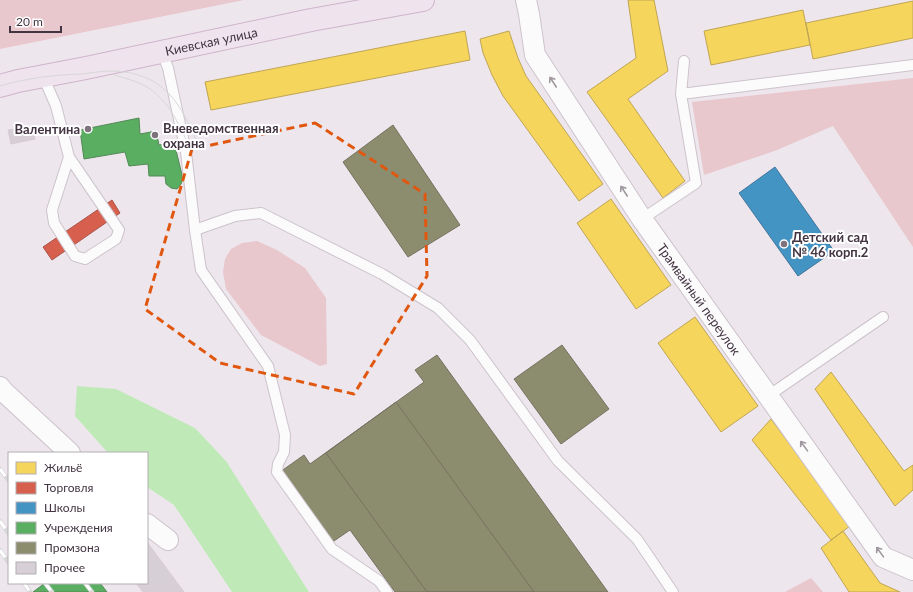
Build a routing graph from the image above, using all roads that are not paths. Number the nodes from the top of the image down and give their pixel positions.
1 (423, 0) edge
2 (526, 0) edge
3 (162, 52) junction
4 (684, 62) dead end
5 (913, 65) edge
6 (42, 76) junction
7 (0, 86) edge
8 (681, 94) junction
9 (69, 157) junction
10 (642, 219) junction
11 (195, 230) junction
12 (884, 317) dead end
13 (0, 387) edge
14 (768, 396) junction
15 (69, 452) edge
16 (148, 525) edge
17 (168, 540) dead end
18 (913, 570) edge
19 (386, 592) edge
20 (673, 592) edge

1 - 3 main road, Киевская улица
10 -> 2 street, Трамвайный переулок
3 - 6 main road, Киевская улица
3 - 11 lane
4 - 8 lane
5 - 8 lane
6 - 7 main road, Киевская улица
6 - 9 lane
8 - 10 lane
9 - 9 lane
10 - 14 street, Трамвайный переулок
11 - 19 lane
11 - 20 lane
12 - 14 lane
13 - 15 street
18 -> 14 street, Трамвайный переулок
16 - 17 street

